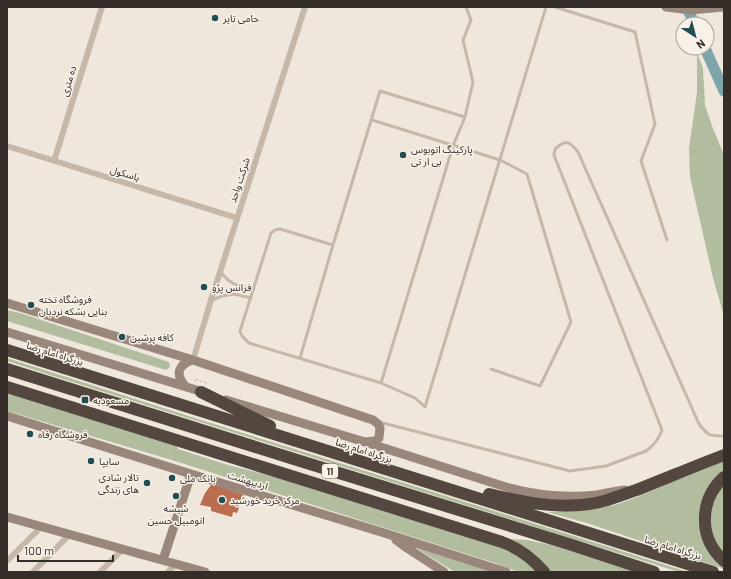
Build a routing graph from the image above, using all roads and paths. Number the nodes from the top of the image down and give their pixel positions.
1 (102, 7) edge
2 (305, 7) edge
3 (466, 7) edge
4 (546, 7) edge
5 (555, 7) edge
6 (666, 7) edge
7 (723, 7) edge
8 (465, 117) junction
9 (372, 120) junction
10 (7, 146) edge
11 (454, 146) junction
12 (500, 160) junction
13 (54, 161) junction
14 (237, 218) junction
15 (667, 240) dead end
16 (332, 246) junction
17 (220, 271) junction
18 (254, 289) junction
19 (251, 298) junction
20 (211, 300) junction
21 (7, 303) edge
22 (7, 332) edge
23 (7, 350) edge
24 (300, 358) junction
25 (193, 360) junction
26 (7, 369) edge
27 (491, 369) dead end
28 (196, 379) dead end
29 (381, 383) junction
30 (7, 387) edge
31 (186, 387) junction
32 (204, 388) junction
33 (75, 409) junction
34 (149, 414) junction
35 (7, 416) edge
36 (373, 420) junction
37 (724, 436) edge
38 (365, 442) junction
39 (303, 443) junction
40 (724, 455) edge
41 (297, 460) junction
42 (190, 474) junction
43 (406, 476) junction
44 (724, 476) edge
45 (649, 485) junction
46 (377, 515) dead end
47 (418, 516) junction
48 (7, 518) edge
49 (386, 518) dead end
50 (41, 527) junction
51 (69, 535) junction
52 (391, 536) junction
53 (123, 549) junction
54 (163, 560) junction
55 (7, 561) edge
56 (724, 561) edge
57 (176, 564) junction
58 (33, 572) edge
59 (100, 572) edge
60 (168, 572) edge
61 (205, 572) edge
62 (444, 572) edge
63 (506, 572) edge
64 (544, 572) edge
65 (654, 572) edge
66 (714, 572) edge

1 - 13 street, ده متری
2 - 14 street, شرکت واحد
3 - 8 lane
4 - 12 lane
5 - 15 lane
6 - 7 main road
8 - 9 lane
8 - 11 lane
9 - 11 lane
9 - 16 lane
10 - 13 street, باسکول
11 - 12 lane
11 - 29 lane
12 - 27 lane
12 - 29 lane
13 - 14 street, باسکول
14 - 17 street, شرکت واحد
16 - 18 lane
16 - 24 lane
17 - 18 lane
17 - 20 street, شرکت واحد
18 - 19 lane
19 - 20 lane
19 - 24 lane
20 - 25 street, شرکت واحد
21 - 25 main road
22 - 31 main road
23 - 39 highway, بزرگراه امام رضا / 11
24 - 29 lane
25 - 31 main road
25 - 36 main road
26 - 34 highway, 11
28 - 32 path
30 - 33 highway
31 - 32 main road
32 - 38 main road
32 - 39 highway
33 - 34 highway
33 - 47 highway
34 - 41 highway, 11
35 - 42 main road, اردیبهشت
36 - 37 lane
36 - 38 main road
38 - 45 main road
39 - 43 highway, بزرگراه امام رضا / 11
40 - 45 highway
41 - 47 highway
41 - 65 highway, 11
42 - 52 main road, اردیبهشت
42 - 54 main road
43 - 45 highway
43 - 66 highway, بزرگراه امام رضا / 11
44 - 56 highway
46 - 49 path
47 - 64 highway
48 - 50 main road
50 - 51 main road
50 - 55 street
51 - 53 main road
51 - 58 street
52 - 62 main road
52 - 63 main road, اردیبهشت
53 - 54 main road
53 - 59 street
54 - 57 main road
57 - 60 street
57 - 61 main road

